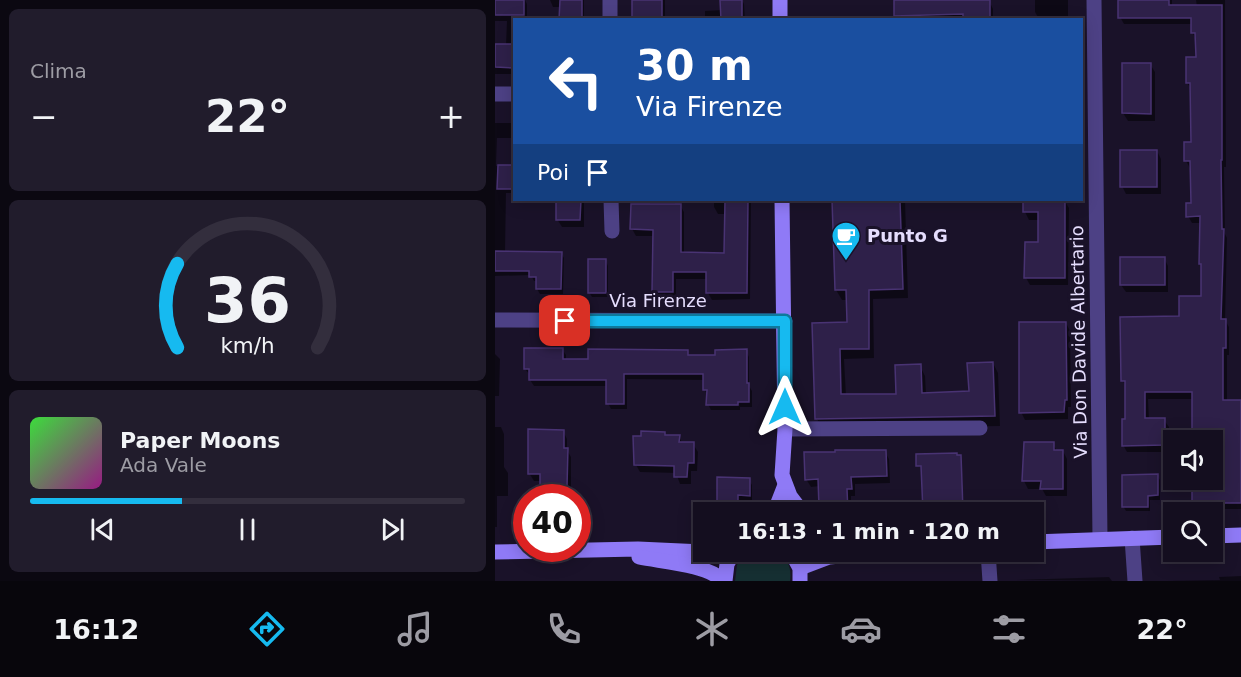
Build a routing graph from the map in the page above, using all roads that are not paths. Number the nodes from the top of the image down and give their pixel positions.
1 (610, 0) edge
2 (780, 0) edge
3 (1094, 0) edge
4 (610, 18) edge
5 (780, 18) edge
6 (495, 94) edge
7 (513, 94) edge
8 (611, 201) edge
9 (782, 201) edge
10 (612, 231) dead end
11 (495, 320) edge
12 (785, 321) junction
13 (980, 428) dead end
14 (785, 429) junction
15 (785, 485) junction
16 (778, 502) edge
17 (785, 502) edge
18 (794, 502) edge
19 (1241, 535) edge
20 (1223, 536) edge
21 (1163, 537) edge
22 (1132, 538) junction
23 (1101, 539) junction
24 (1044, 542) edge
25 (609, 551) junction
26 (495, 552) edge
27 (693, 552) edge
28 (727, 562) edge
29 (820, 562) edge
30 (989, 562) edge
31 (800, 574) edge
32 (724, 581) edge
33 (990, 581) edge
34 (1135, 581) edge

1 - 4 street
2 - 5 street
3 - 23 street, Via Don Davide Albertario
6 - 7 street
8 - 10 street
9 - 12 street
11 - 12 street, Via Firenze
12 - 14 street
13 - 14 street
14 - 15 street
15 - 16 street
15 - 17 street
15 - 18 street
19 - 20 street
21 - 22 street
22 - 23 street
22 - 34 street
23 - 24 street
25 - 26 street
25 - 27 street
25 - 32 street
28 - 32 street
29 - 31 street
30 - 33 street

